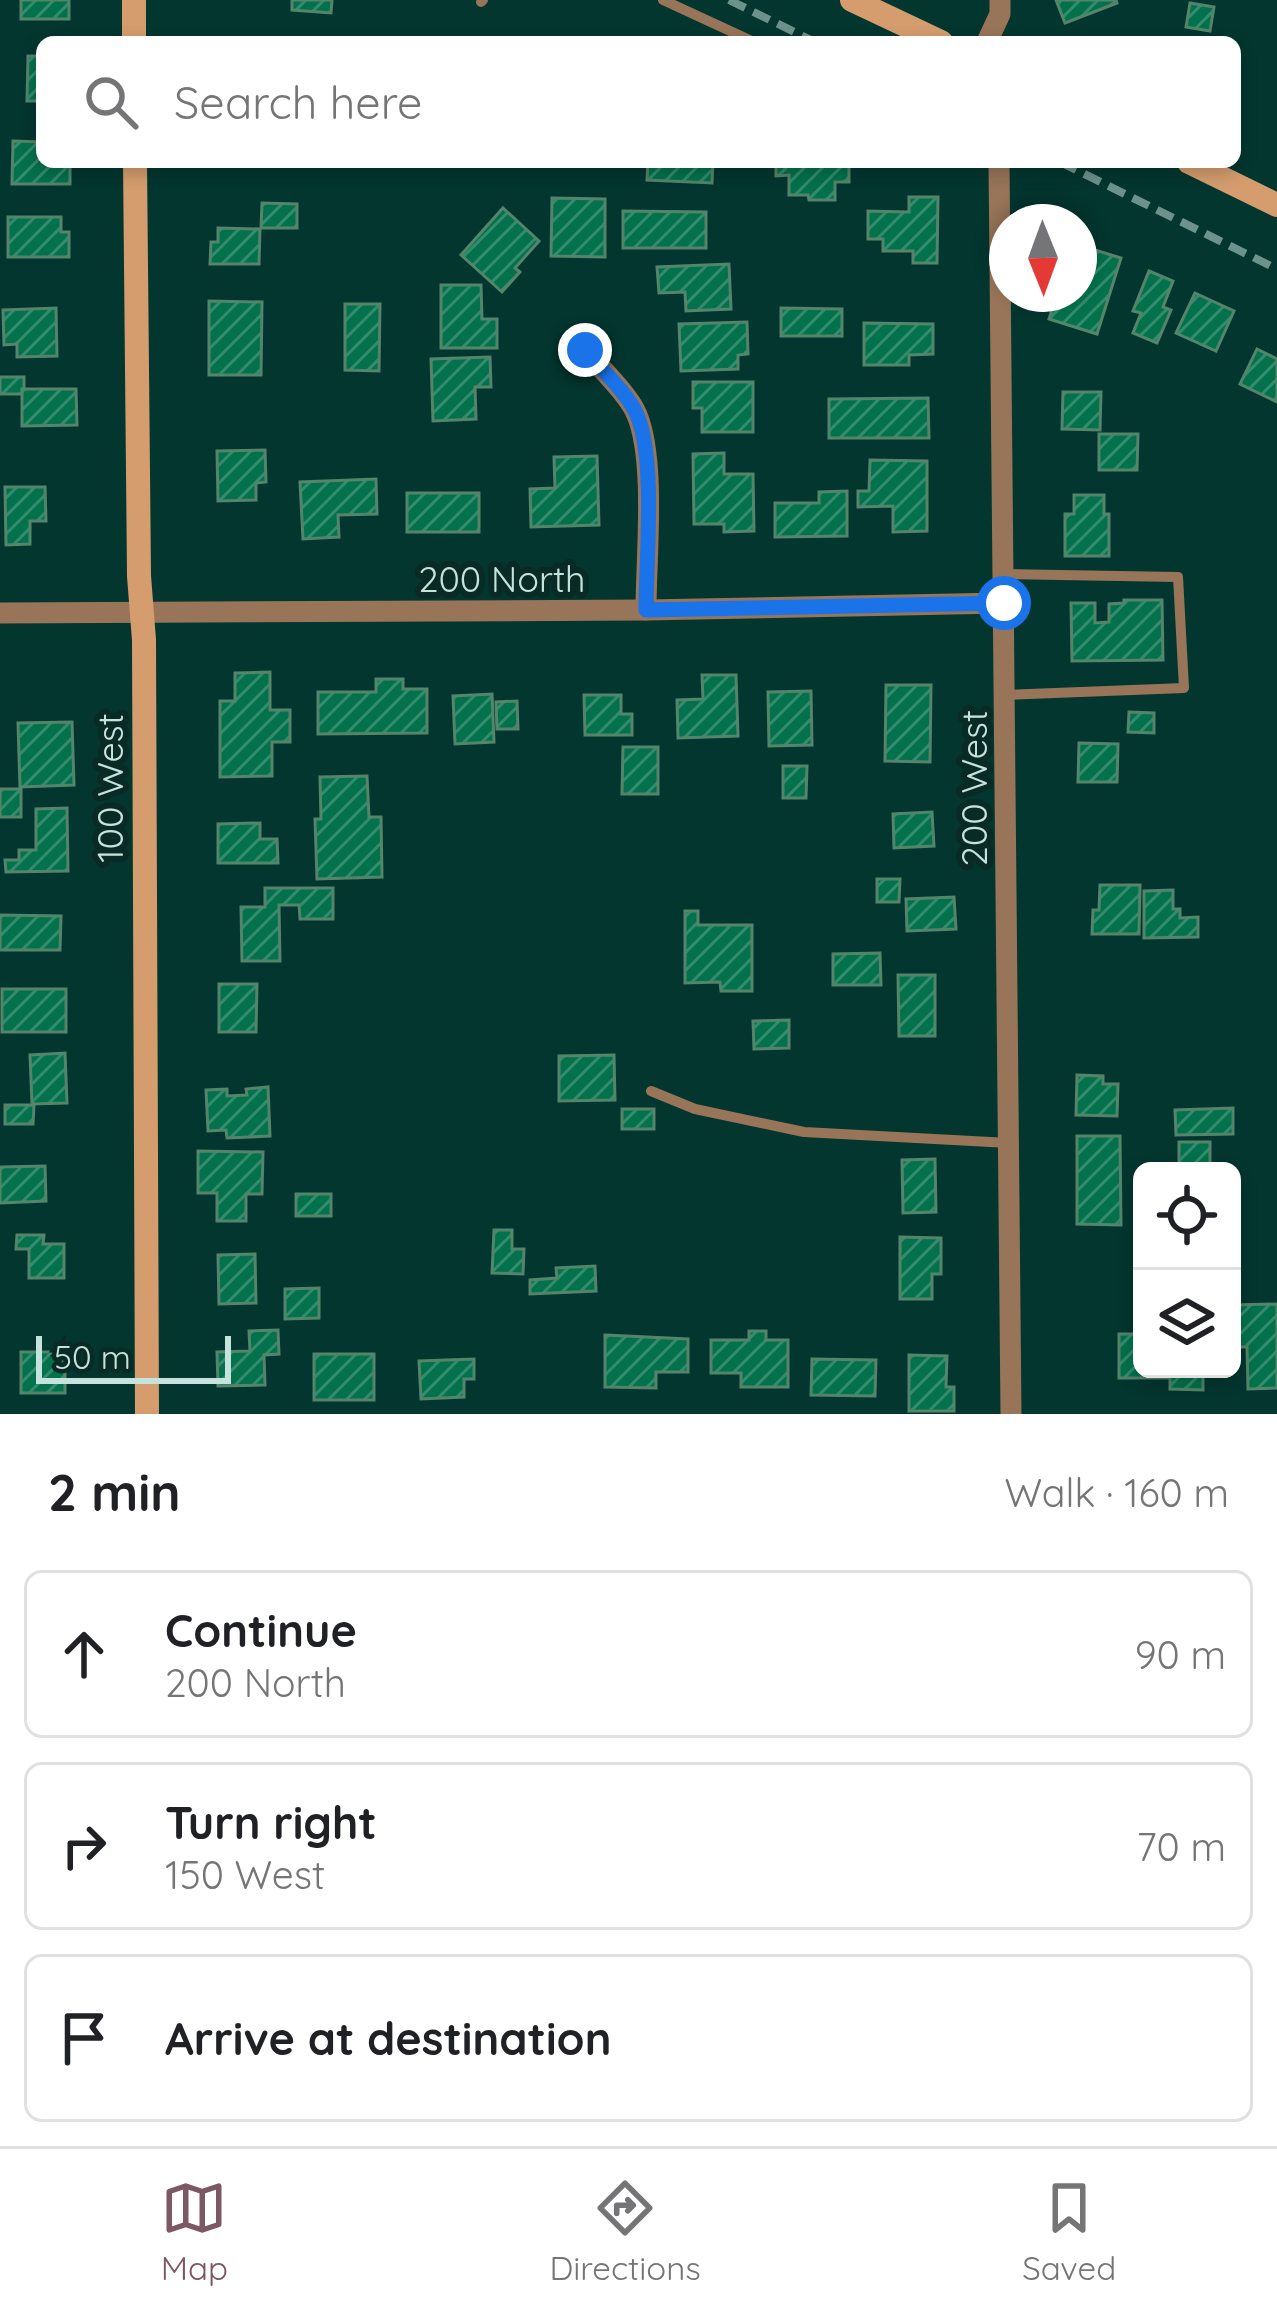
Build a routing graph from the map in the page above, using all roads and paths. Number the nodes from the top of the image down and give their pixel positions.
1 (134, 0) edge
2 (663, 0) edge
3 (852, 0) edge
4 (1000, 0) edge
5 (134, 36) edge
6 (741, 36) edge
7 (928, 36) edge
8 (990, 36) edge
9 (135, 168) edge
10 (999, 168) edge
11 (1201, 168) edge
12 (1277, 205) edge
13 (585, 350) dead end
14 (1004, 574) junction
15 (1004, 603) junction
16 (646, 610) junction
17 (0, 613) edge
18 (142, 613) junction
19 (1005, 695) junction
20 (651, 1091) dead end
21 (1009, 1143) junction
22 (147, 1414) edge
23 (1011, 1414) edge

1 - 5 street
2 - 6 lane
3 - 7 street
4 - 8 street
9 - 18 street, 100 West
10 - 14 street, 200 West
11 - 12 street
13 - 16 street
14 - 15 street, 200 West
14 - 19 lane
15 - 16 street, 200 North
15 - 19 street, 200 West
16 - 18 street, 200 North
17 - 18 street, 200 North
18 - 22 street, 100 West
19 - 21 street, 200 West
20 - 21 lane
21 - 23 street, 200 West

